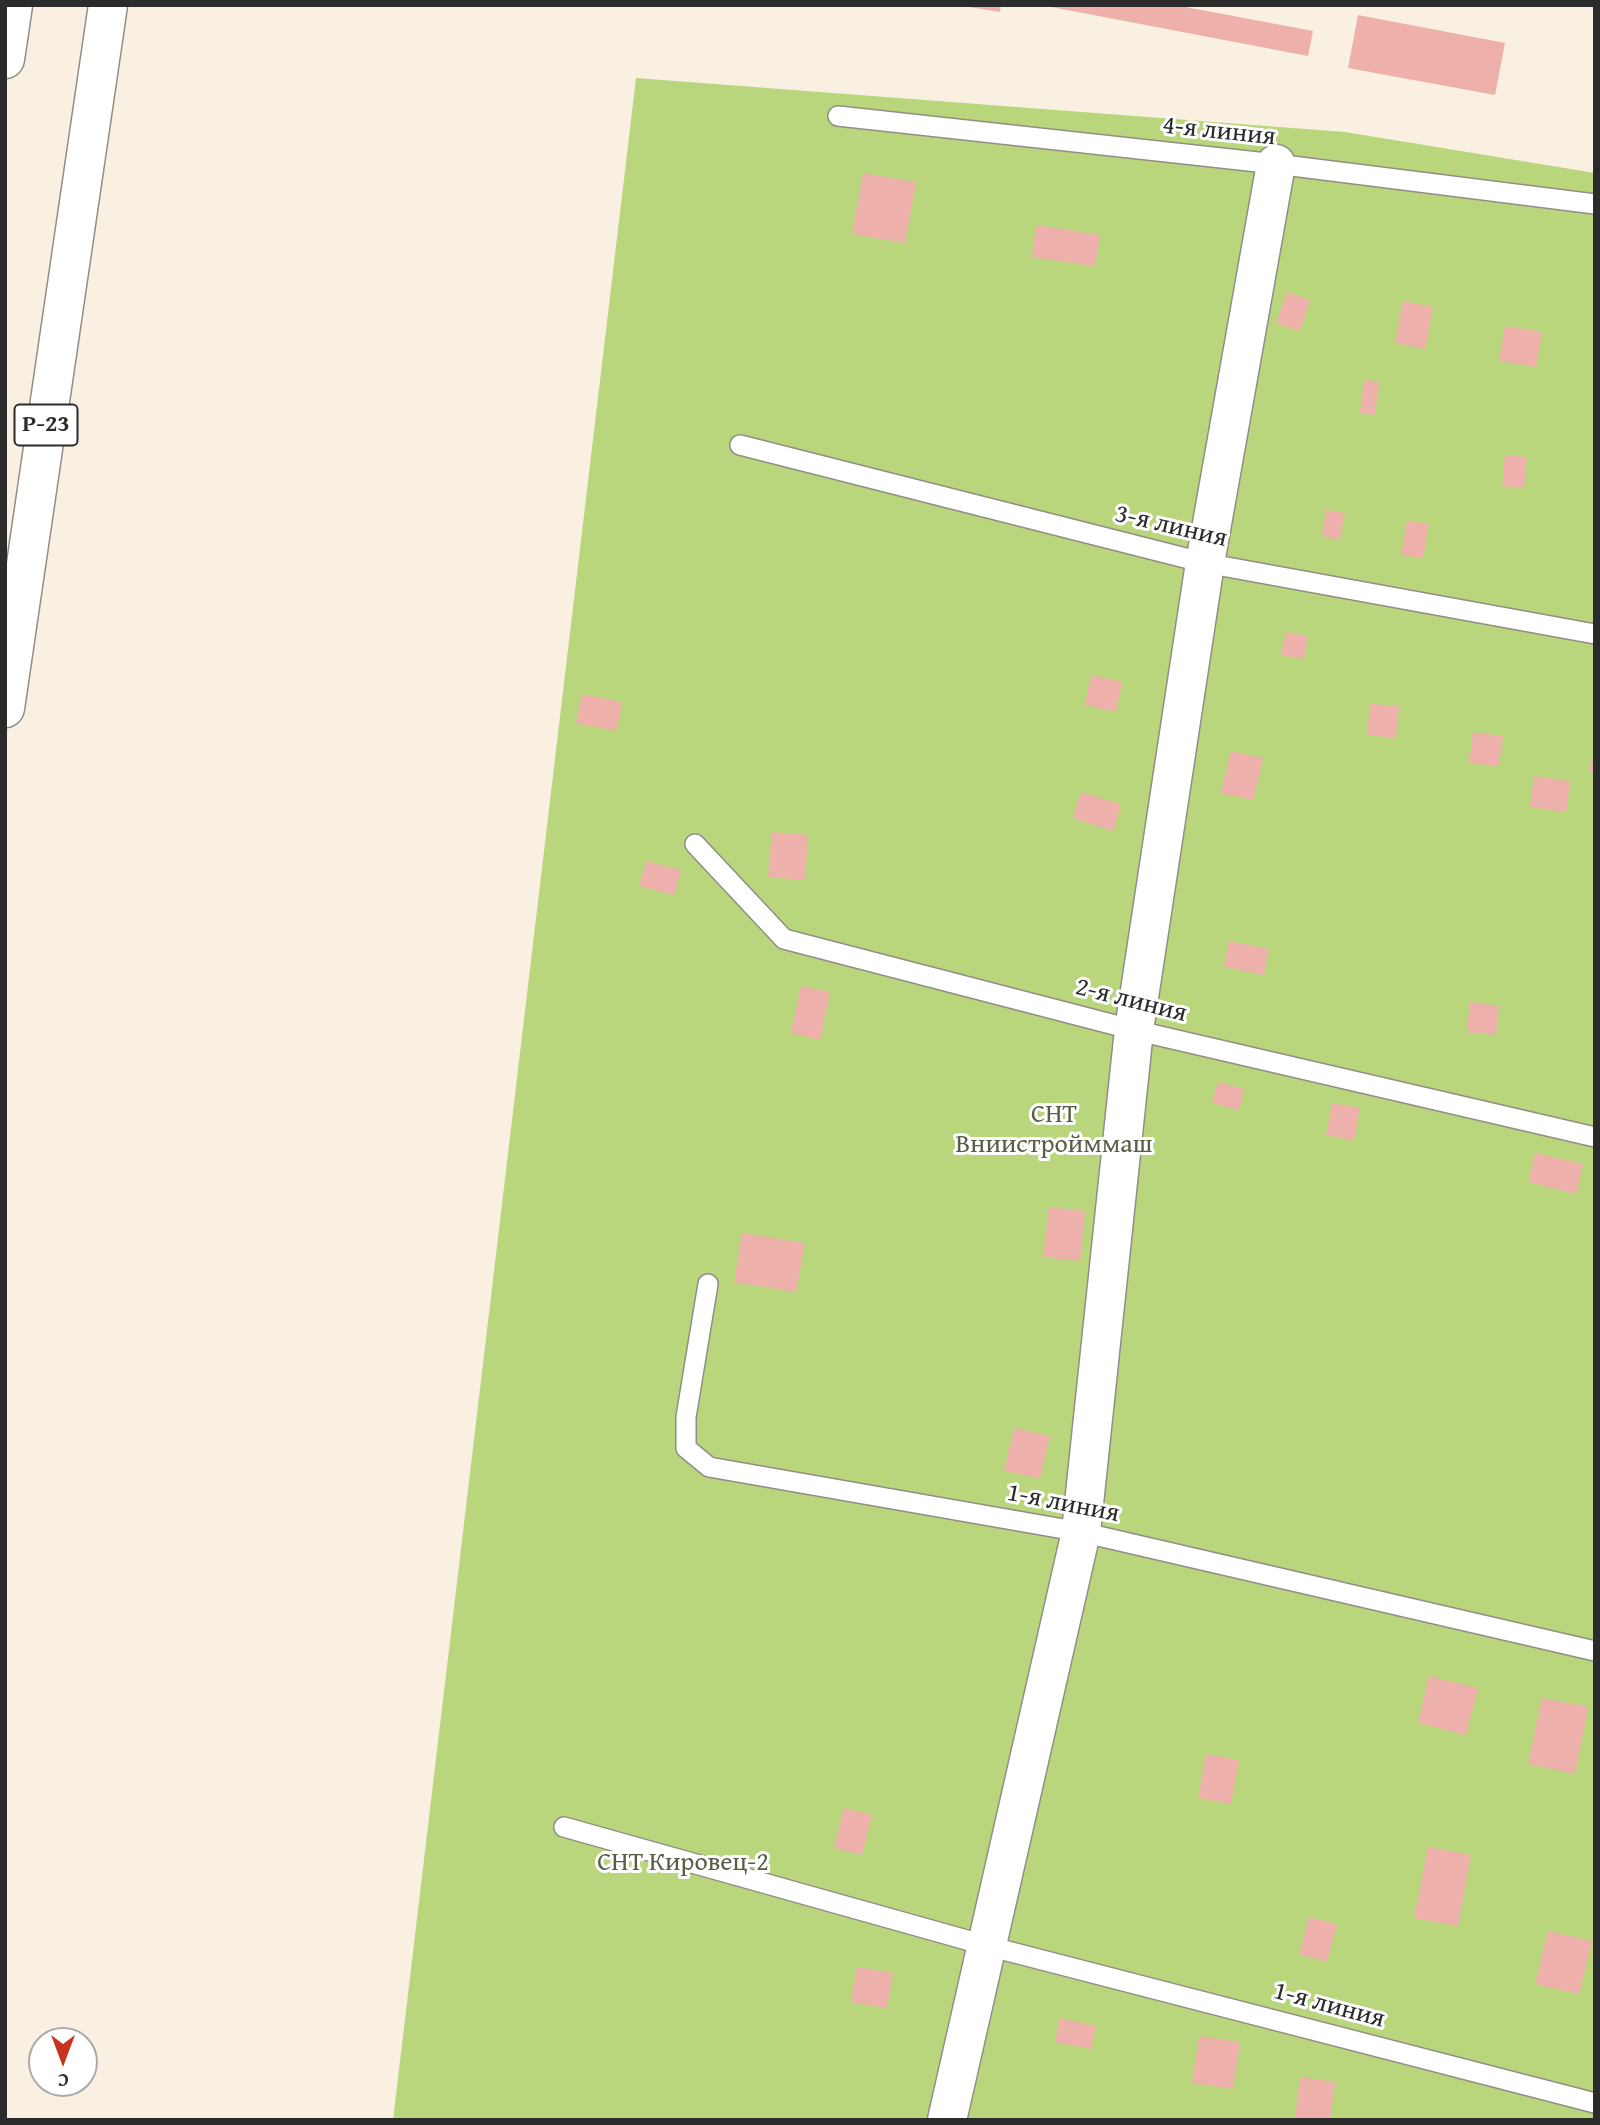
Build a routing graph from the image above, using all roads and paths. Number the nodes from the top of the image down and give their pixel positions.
1 (13, 5) edge
2 (108, 5) edge
3 (5, 59) edge
4 (838, 116) dead end
5 (1276, 164) junction
6 (1595, 204) edge
7 (740, 445) dead end
8 (1205, 564) junction
9 (1595, 634) edge
10 (5, 708) edge
11 (695, 844) dead end
12 (1134, 1030) junction
13 (1595, 1137) edge
14 (708, 1284) dead end
15 (1082, 1532) junction
16 (1595, 1651) edge
17 (564, 1827) dead end
18 (988, 1946) junction
19 (1595, 2103) edge
20 (947, 2120) edge

1 - 3 main road
2 - 10 main road, Р-23
4 - 5 lane, 4-я линия
5 - 6 lane, 4-я линия
5 - 8 main road
7 - 8 lane, 3-я линия
8 - 9 lane, 3-я линия
8 - 12 main road
11 - 12 lane, 2-я линия
12 - 13 lane, 2-я линия
12 - 15 main road
14 - 15 lane, 1-я линия
15 - 16 lane, 1-я линия
15 - 18 main road
17 - 18 lane, 1-я линия
18 - 19 lane, 1-я линия
18 - 20 main road

